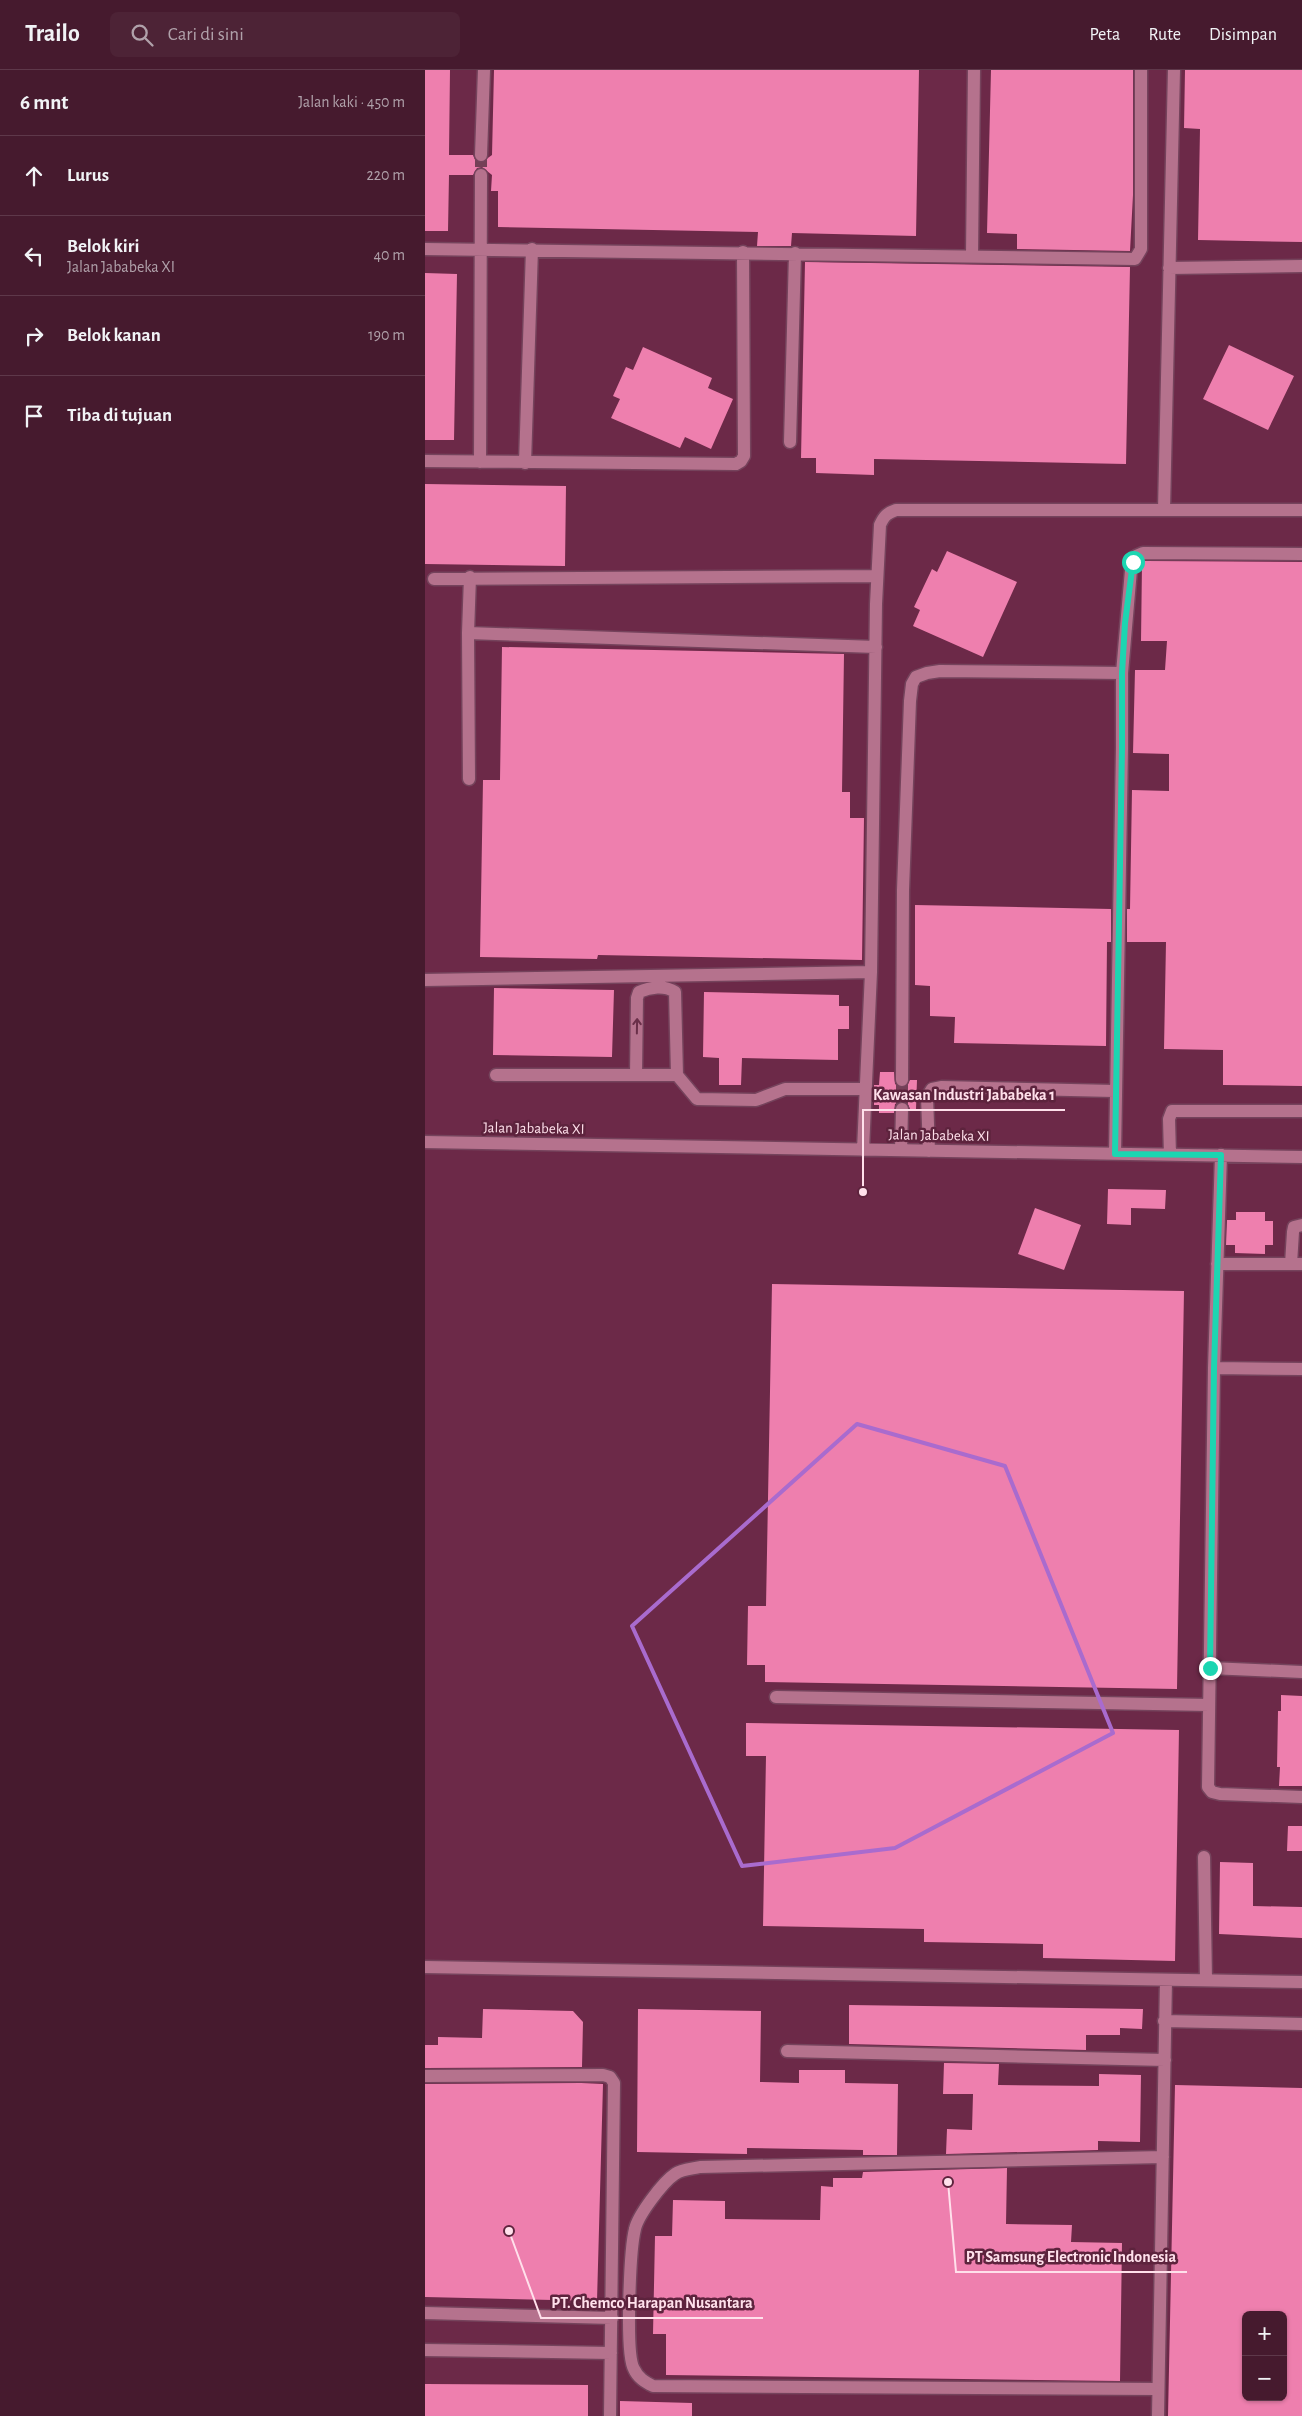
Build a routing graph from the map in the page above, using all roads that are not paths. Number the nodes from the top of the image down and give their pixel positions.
1 (484, 70) edge
2 (974, 70) edge
3 (1141, 70) edge
4 (1174, 70) edge
5 (481, 155) tunnel mouth
6 (481, 175) tunnel mouth
7 (425, 249) edge
8 (531, 249) junction
9 (480, 250) junction
10 (743, 252) junction
11 (795, 253) junction
12 (972, 256) junction
13 (1302, 266) edge
14 (1169, 268) junction
15 (790, 442) dead end
16 (425, 461) edge
17 (480, 462) junction
18 (525, 463) junction
19 (1164, 510) junction
20 (1302, 510) edge
21 (1302, 554) edge
22 (877, 576) junction
23 (470, 577) junction
24 (434, 579) dead end
25 (468, 634) junction
26 (875, 647) junction
27 (1122, 673) junction
28 (469, 779) dead end
29 (871, 972) junction
30 (425, 980) edge
31 (496, 1075) dead end
32 (636, 1075) junction
33 (677, 1075) junction
34 (902, 1080) tunnel mouth
35 (865, 1089) junction
36 (1114, 1092) junction
37 (902, 1109) tunnel mouth
38 (1302, 1111) edge
39 (425, 1142) edge
40 (863, 1150) junction
41 (901, 1150) junction
42 (929, 1151) junction
43 (1115, 1154) junction
44 (1170, 1155) junction
45 (1221, 1155) junction
46 (1302, 1157) edge
47 (1302, 1225) edge
48 (1217, 1264) junction
49 (1296, 1264) edge
50 (1214, 1368) junction
51 (1302, 1369) edge
52 (1210, 1668) junction
53 (1302, 1672) edge
54 (776, 1697) dead end
55 (1209, 1705) junction
56 (1302, 1797) edge
57 (1204, 1858) dead end
58 (425, 1967) edge
59 (1166, 1980) junction
60 (1206, 1980) junction
61 (1302, 1982) edge
62 (1164, 2021) junction
63 (1302, 2024) edge
64 (787, 2051) dead end
65 (1165, 2060) junction
66 (425, 2076) edge
67 (1163, 2157) junction
68 (425, 2313) edge
69 (612, 2318) junction
70 (425, 2350) edge
71 (611, 2353) junction
72 (1158, 2389) junction
73 (610, 2416) edge
74 (1158, 2416) edge

1 - 5 street
2 - 12 street
3 - 12 street
4 - 14 street
6 - 9 street
7 - 9 street
8 - 9 street
8 - 10 street
8 - 18 street
9 - 17 street
10 - 11 street
10 - 18 street
11 - 12 street
11 - 15 street
13 - 14 street
14 - 19 street
16 - 17 street
17 - 18 street
19 - 20 street
19 - 22 street
21 - 27 street
22 - 23 street
22 - 26 street
23 - 24 street
23 - 25 street
25 - 26 street
25 - 28 street
26 - 29 street
27 - 34 street
27 - 36 street
29 - 30 street
29 - 35 street
31 - 32 street
32 - 33 street
32 -> 33 street
33 - 35 street
35 - 40 street
36 - 42 street
36 - 43 street
37 - 41 street
38 - 44 street
39 - 40 street, Jalan Jababeka XI
40 - 41 street, Jalan Jababeka XI
41 - 42 street, Jalan Jababeka XI
42 - 43 street, Jalan Jababeka XI
43 - 44 street, Jalan Jababeka XI
44 - 45 street, Jalan Jababeka XI
45 - 46 street, Jalan Jababeka XI
45 - 48 street
47 - 49 street
48 - 49 street
48 - 50 street
50 - 51 street
50 - 52 street
52 - 53 street
52 - 55 street
54 - 55 street
55 - 56 street
57 - 60 street
58 - 59 street
59 - 60 street
59 - 62 street
60 - 61 street
62 - 63 street
62 - 65 street
64 - 65 street
65 - 67 street
66 - 69 street
67 - 72 street
67 - 72 street
68 - 69 street
69 - 71 street
70 - 71 street
71 - 73 street
72 - 74 street

